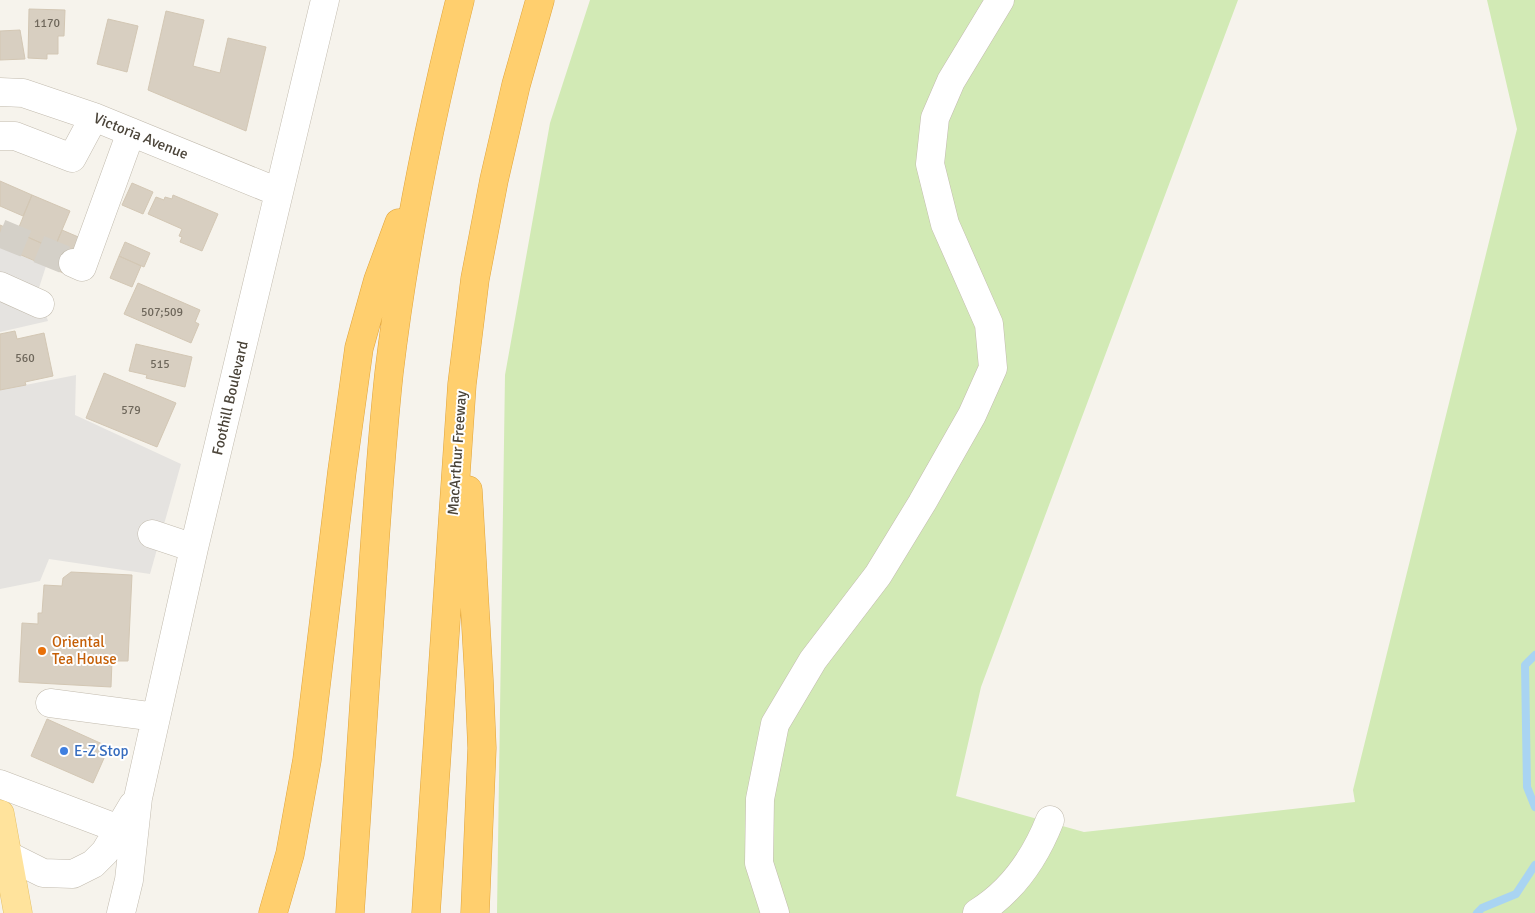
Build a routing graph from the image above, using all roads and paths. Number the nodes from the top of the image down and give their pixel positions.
1 (325, 0) edge
2 (460, 0) edge
3 (540, 0) edge
4 (1000, 0) edge
5 (0, 92) edge
6 (94, 117) junction
7 (131, 132) junction
8 (0, 136) edge
9 (421, 167) junction
10 (278, 192) junction
11 (73, 263) dead end
12 (0, 286) edge
13 (40, 304) dead end
14 (462, 384) junction
15 (152, 534) dead end
16 (194, 548) junction
17 (50, 703) dead end
18 (156, 717) junction
19 (0, 784) edge
20 (138, 798) junction
21 (0, 814) edge
22 (1050, 820) dead end
23 (119, 829) junction
24 (7, 855) junction
25 (18, 913) edge
26 (121, 913) edge
27 (272, 913) edge
28 (350, 913) edge
29 (426, 913) edge
30 (475, 913) edge
31 (775, 913) edge
32 (977, 913) edge

1 - 10 street, Foothill Boulevard
2 - 9 highway
3 - 14 highway, MacArthur Freeway
4 - 31 street
5 - 6 street, Victoria Avenue
6 - 7 street, Victoria Avenue
6 - 8 street
7 - 10 street, Victoria Avenue
7 - 11 street
9 - 27 highway
9 - 28 highway
10 - 16 street, Foothill Boulevard
12 - 13 street
14 - 29 highway, MacArthur Freeway
14 - 30 highway
15 - 16 street
16 - 18 street, Foothill Boulevard
17 - 18 street
18 - 20 street, Foothill Boulevard
19 - 23 street
20 - 23 street, Foothill Boulevard
20 - 26 street, Foothill Boulevard
21 - 24 main road
22 - 32 street
23 - 24 street, Foothill Boulevard
24 - 25 main road

